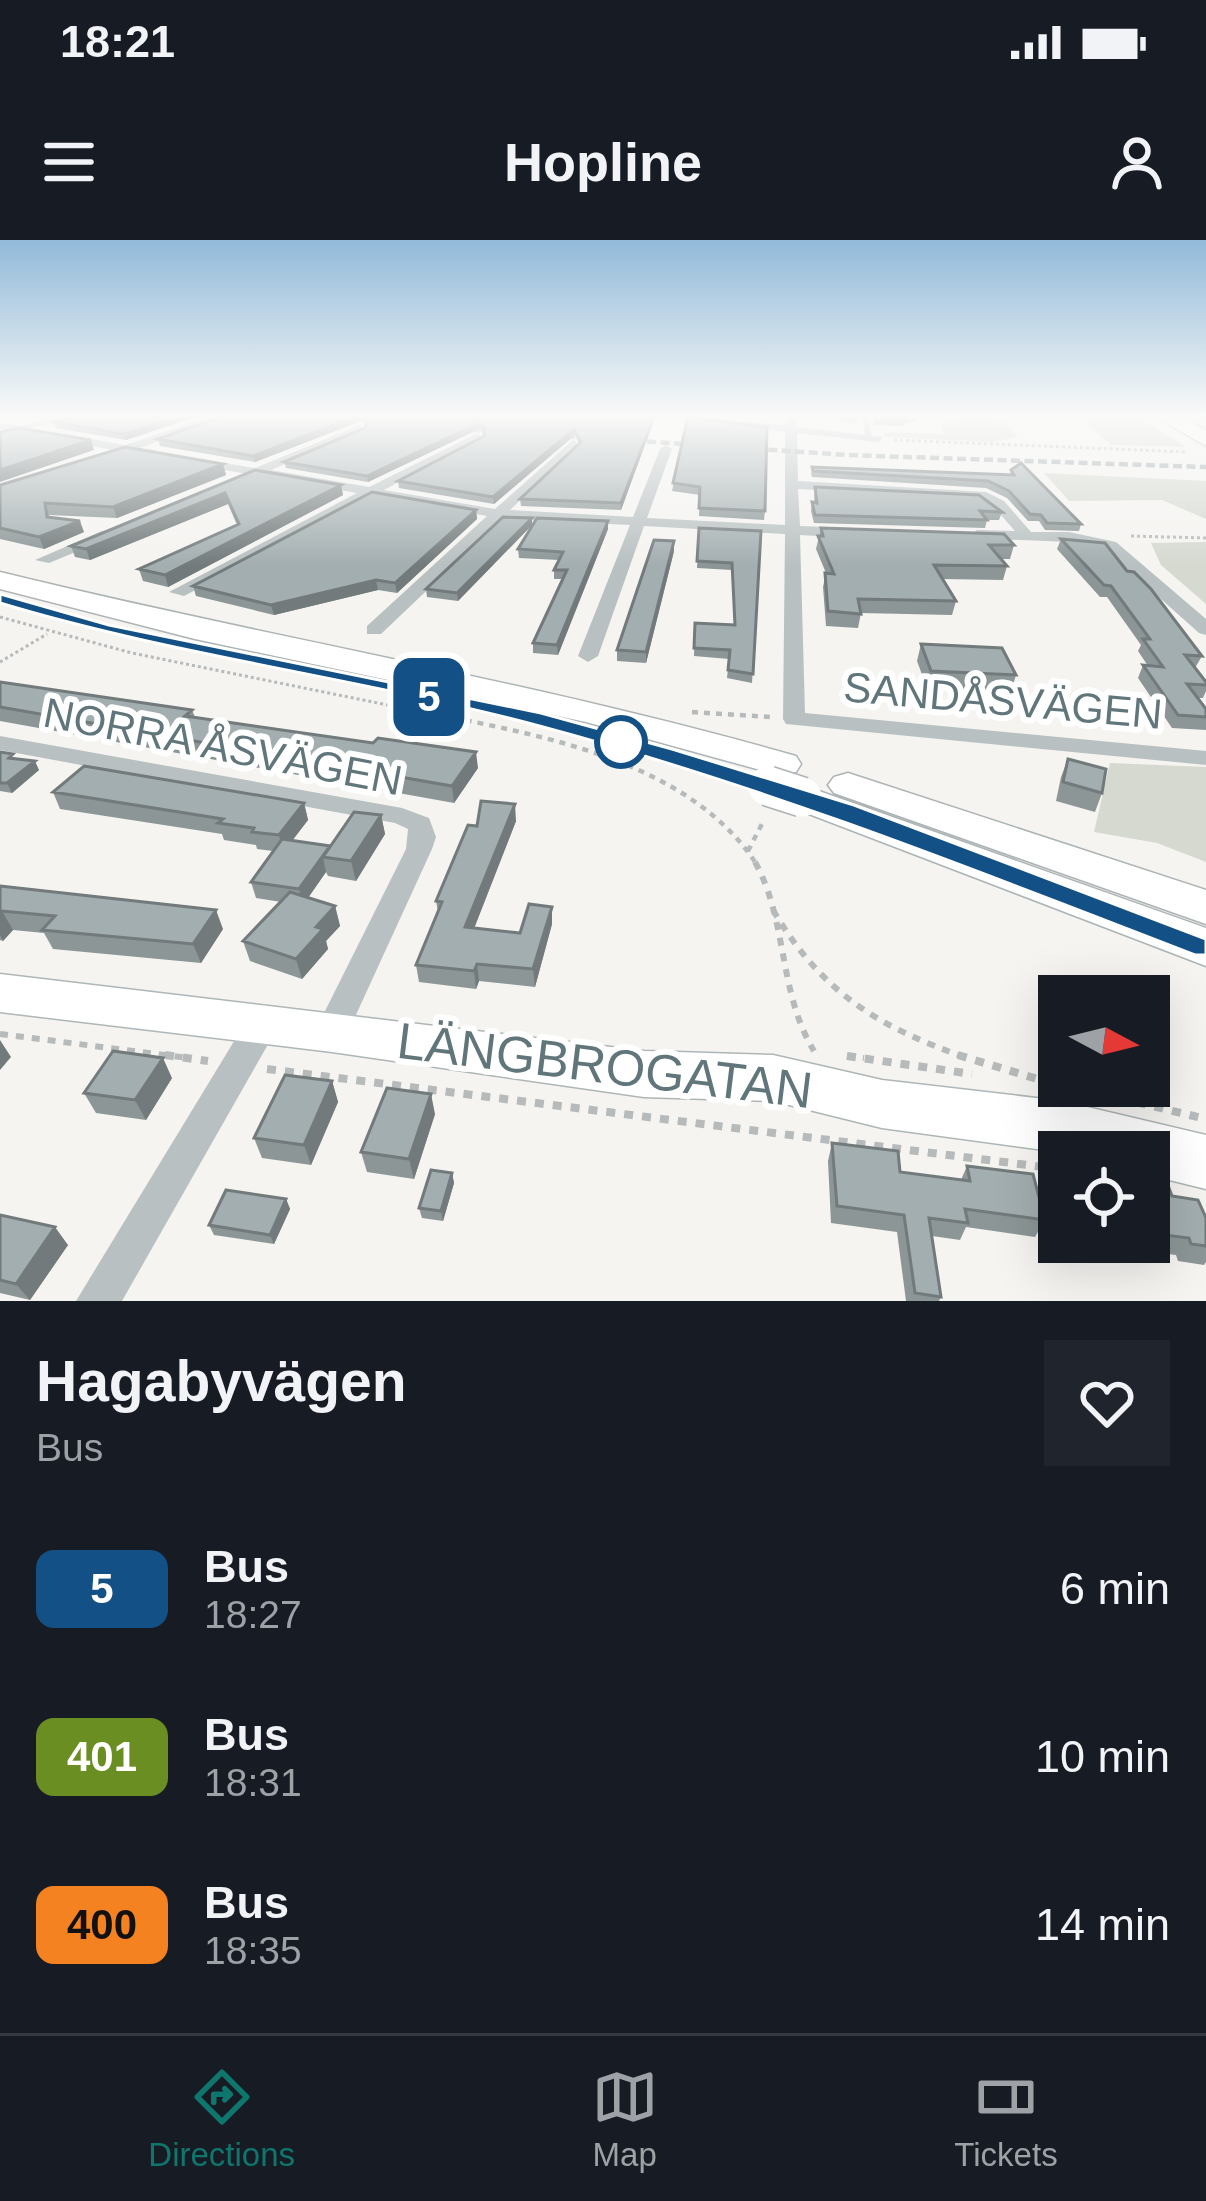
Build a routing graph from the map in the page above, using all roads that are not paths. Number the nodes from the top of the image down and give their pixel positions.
1 (225, 467) edge
2 (269, 467) edge
3 (419, 467) edge
4 (549, 467) edge
5 (659, 467) edge
6 (790, 467) edge
7 (256, 472) junction
8 (225, 484) edge
9 (790, 485) junction
10 (370, 492) junction
11 (498, 514) junction
12 (637, 523) junction
13 (78, 524) edge
14 (792, 531) junction
15 (863, 533) edge
16 (957, 535) edge
17 (1028, 536) junction
18 (43, 560) dead end
19 (0, 580) edge
20 (178, 592) dead end
21 (0, 599) edge
22 (1206, 629) edge
23 (374, 630) dead end
24 (588, 656) dead end
25 (0, 743) edge
26 (1206, 758) edge
27 (792, 780) junction
28 (1206, 907) edge
29 (1206, 947) edge
30 (0, 993) edge
31 (332, 1031) junction
32 (250, 1045) junction
33 (1206, 1162) edge
34 (98, 1301) edge

1 - 7 street
2 - 7 street
3 - 10 street
4 - 11 street
5 - 12 street
6 - 9 street
7 - 8 street
7 - 10 street
9 - 14 street
9 - 17 street
10 - 11 street
10 - 20 street
11 - 12 street
11 - 23 street
12 - 14 street
12 - 24 street
13 - 18 street
14 - 15 street
14 - 26 street, SANDÅSVÄGEN
16 - 17 street
17 - 22 street
19 - 27 main road
21 - 27 main road
25 - 31 street, NORRA ÅSVÄGEN
27 - 28 main road
27 - 29 main road
30 - 32 street, LÄNGBROGATAN
31 - 32 street, LÄNGBROGATAN
31 - 33 street, LÄNGBROGATAN
32 - 34 street

